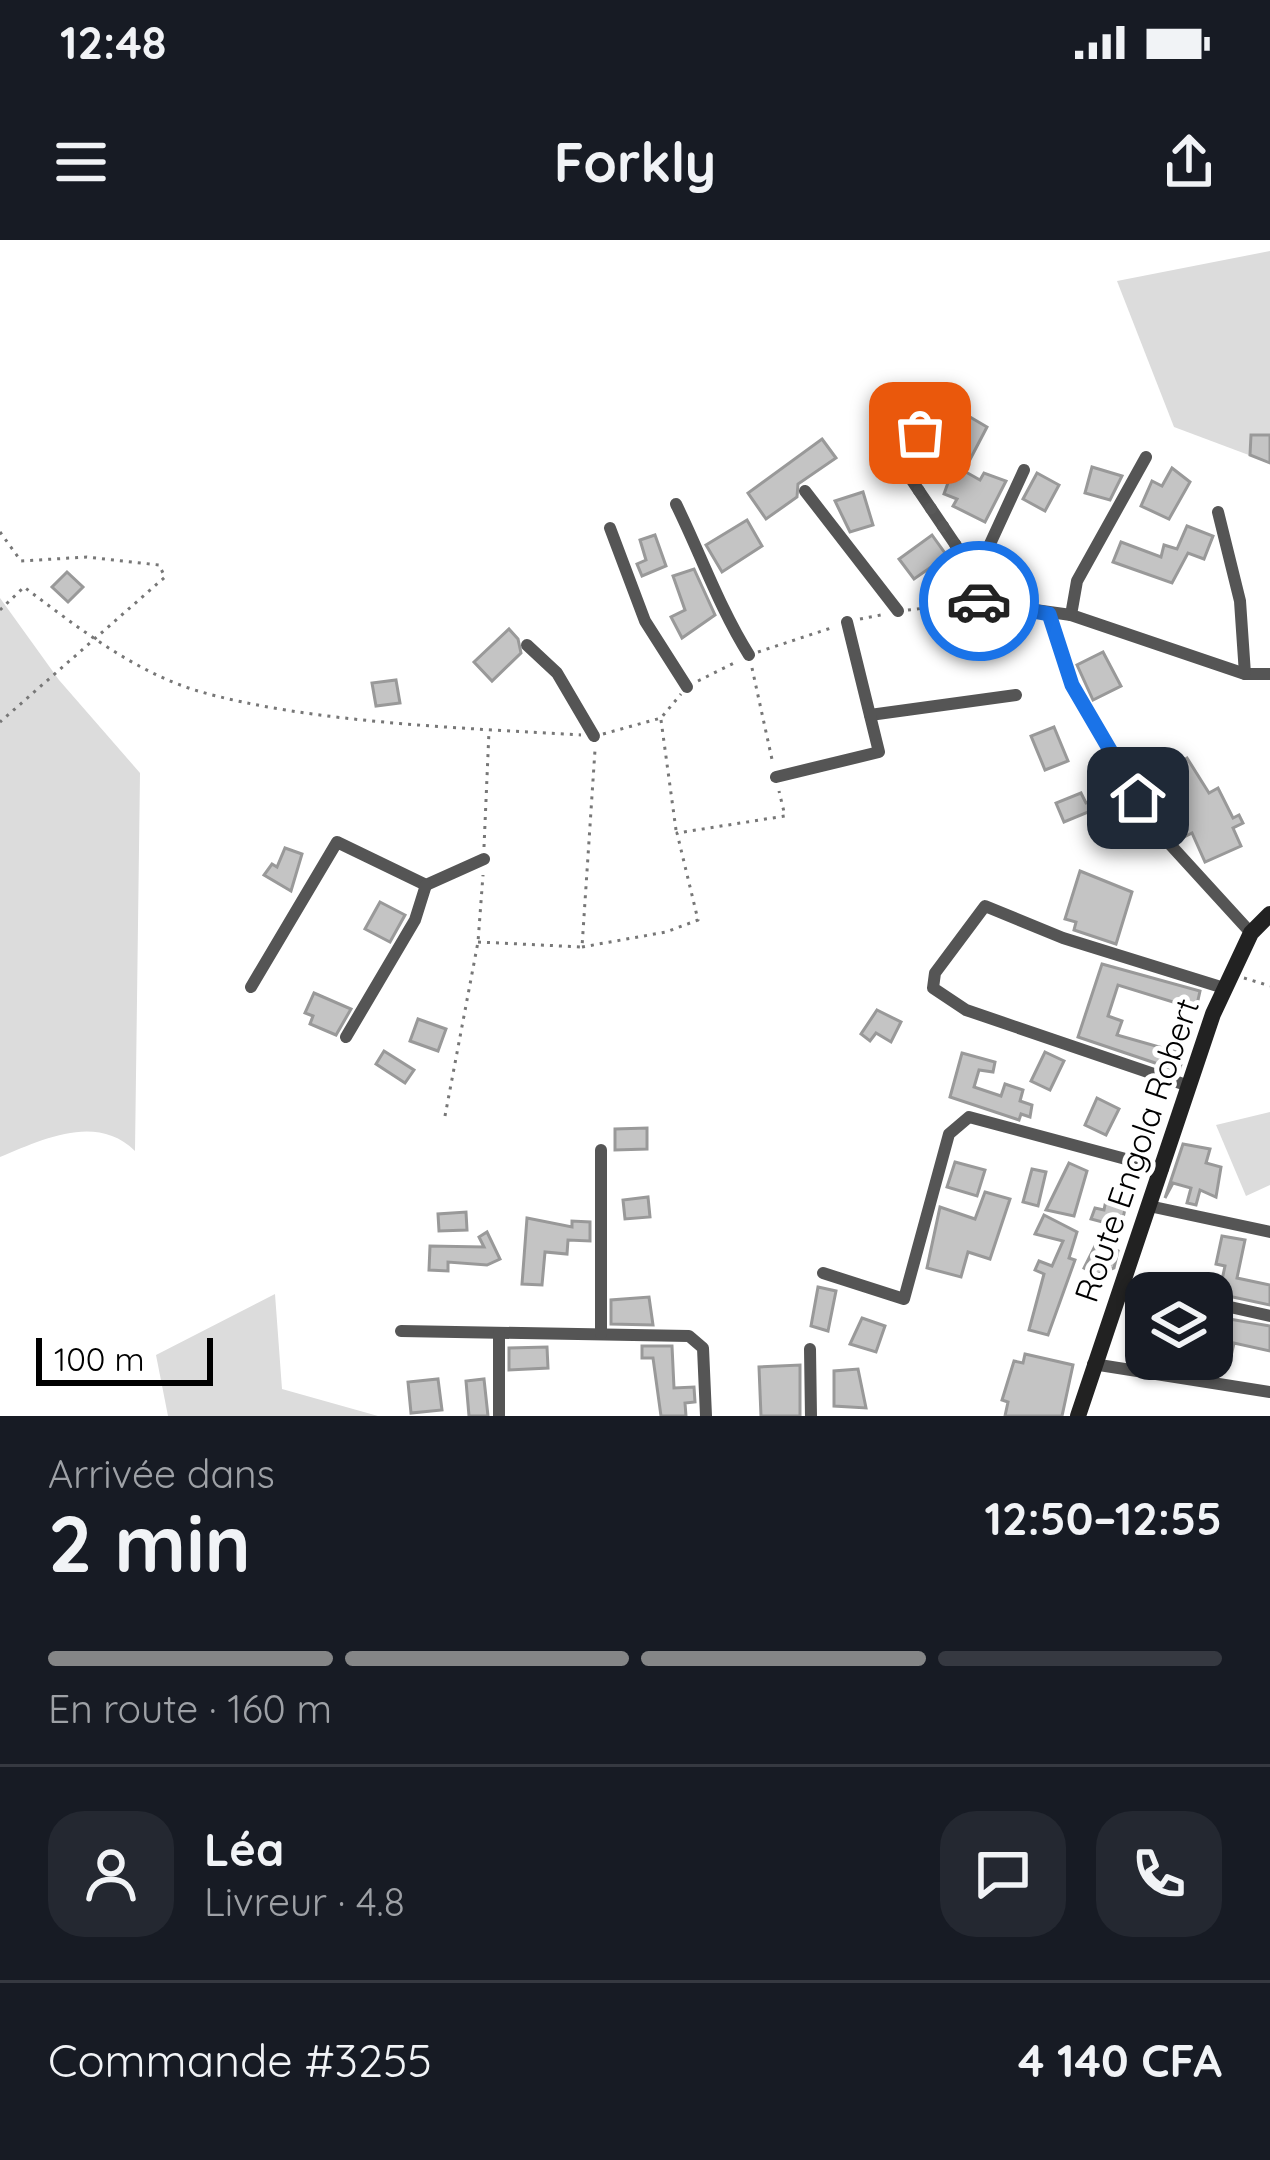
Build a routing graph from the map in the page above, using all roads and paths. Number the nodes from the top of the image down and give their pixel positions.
1 (934, 408) dead end
2 (1146, 457) dead end
3 (1024, 470) dead end
4 (805, 491) dead end
5 (676, 503) dead end
6 (1219, 512) dead end
7 (610, 528) dead end
8 (0, 532) edge
9 (981, 582) junction
10 (979, 602) junction
11 (0, 610) edge
12 (898, 611) junction
13 (1049, 614) junction
14 (1071, 615) junction
15 (847, 622) junction
16 (96, 640) junction
17 (527, 645) dead end
18 (749, 655) junction
19 (1245, 674) junction
20 (1270, 674) edge
21 (687, 687) junction
22 (1016, 695) dead end
23 (870, 716) junction
24 (661, 718) junction
25 (0, 722) edge
26 (489, 729) junction
27 (594, 736) junction
28 (776, 777) junction
29 (677, 833) junction
30 (484, 860) junction
31 (426, 885) junction
32 (1270, 914) edge
33 (1251, 933) junction
34 (478, 942) junction
35 (582, 947) junction
36 (1228, 981) junction
37 (1270, 986) edge
38 (251, 987) dead end
39 (346, 1037) dead end
40 (1190, 1086) junction
41 (445, 1116) dead end
42 (601, 1150) dead end
43 (1163, 1169) junction
44 (1149, 1206) junction
45 (1270, 1232) edge
46 (823, 1274) dead end
47 (1120, 1294) junction
48 (1125, 1294) edge
49 (1233, 1308) edge
50 (1270, 1316) edge
51 (401, 1331) dead end
52 (499, 1333) junction
53 (601, 1334) junction
54 (810, 1349) dead end
55 (1093, 1364) junction
56 (1270, 1392) edge
57 (499, 1416) edge
58 (706, 1416) edge
59 (811, 1416) edge
60 (1078, 1416) edge

1 - 9 street
2 - 14 street
3 - 9 street
4 - 12 street
5 - 18 street
6 - 19 street
7 - 21 street
8 - 16 path
9 - 10 street
10 - 12 path
10 - 13 street
11 - 16 path
12 - 15 path
13 - 14 street
13 - 33 street
14 - 19 street
15 - 18 path
15 - 23 street
16 - 25 path
16 - 26 path
17 - 27 street
18 - 21 path
18 - 28 path
19 - 20 street
21 - 24 path
22 - 23 street
23 - 28 street
24 - 27 path
24 - 29 path
26 - 27 path
26 - 30 path
27 - 35 path
28 - 29 path
29 - 35 path
30 - 31 street
30 - 34 path
31 - 38 street
31 - 39 street
32 - 33 street, Route Engola Robert
33 - 36 street, Route Engola Robert
34 - 35 path
34 - 41 path
36 - 37 path
36 - 40 street, Route Engola Robert
36 - 40 street
40 - 43 street, Route Engola Robert
42 - 53 street
43 - 44 street, Route Engola Robert
43 - 46 street
44 - 45 street
44 - 47 street, Route Engola Robert
47 - 48 street
47 - 55 street, Route Engola Robert
49 - 50 street
51 - 52 street
52 - 53 street
52 - 57 street
53 - 58 street
54 - 59 street
55 - 56 street
55 - 60 street, Route Engola Robert

